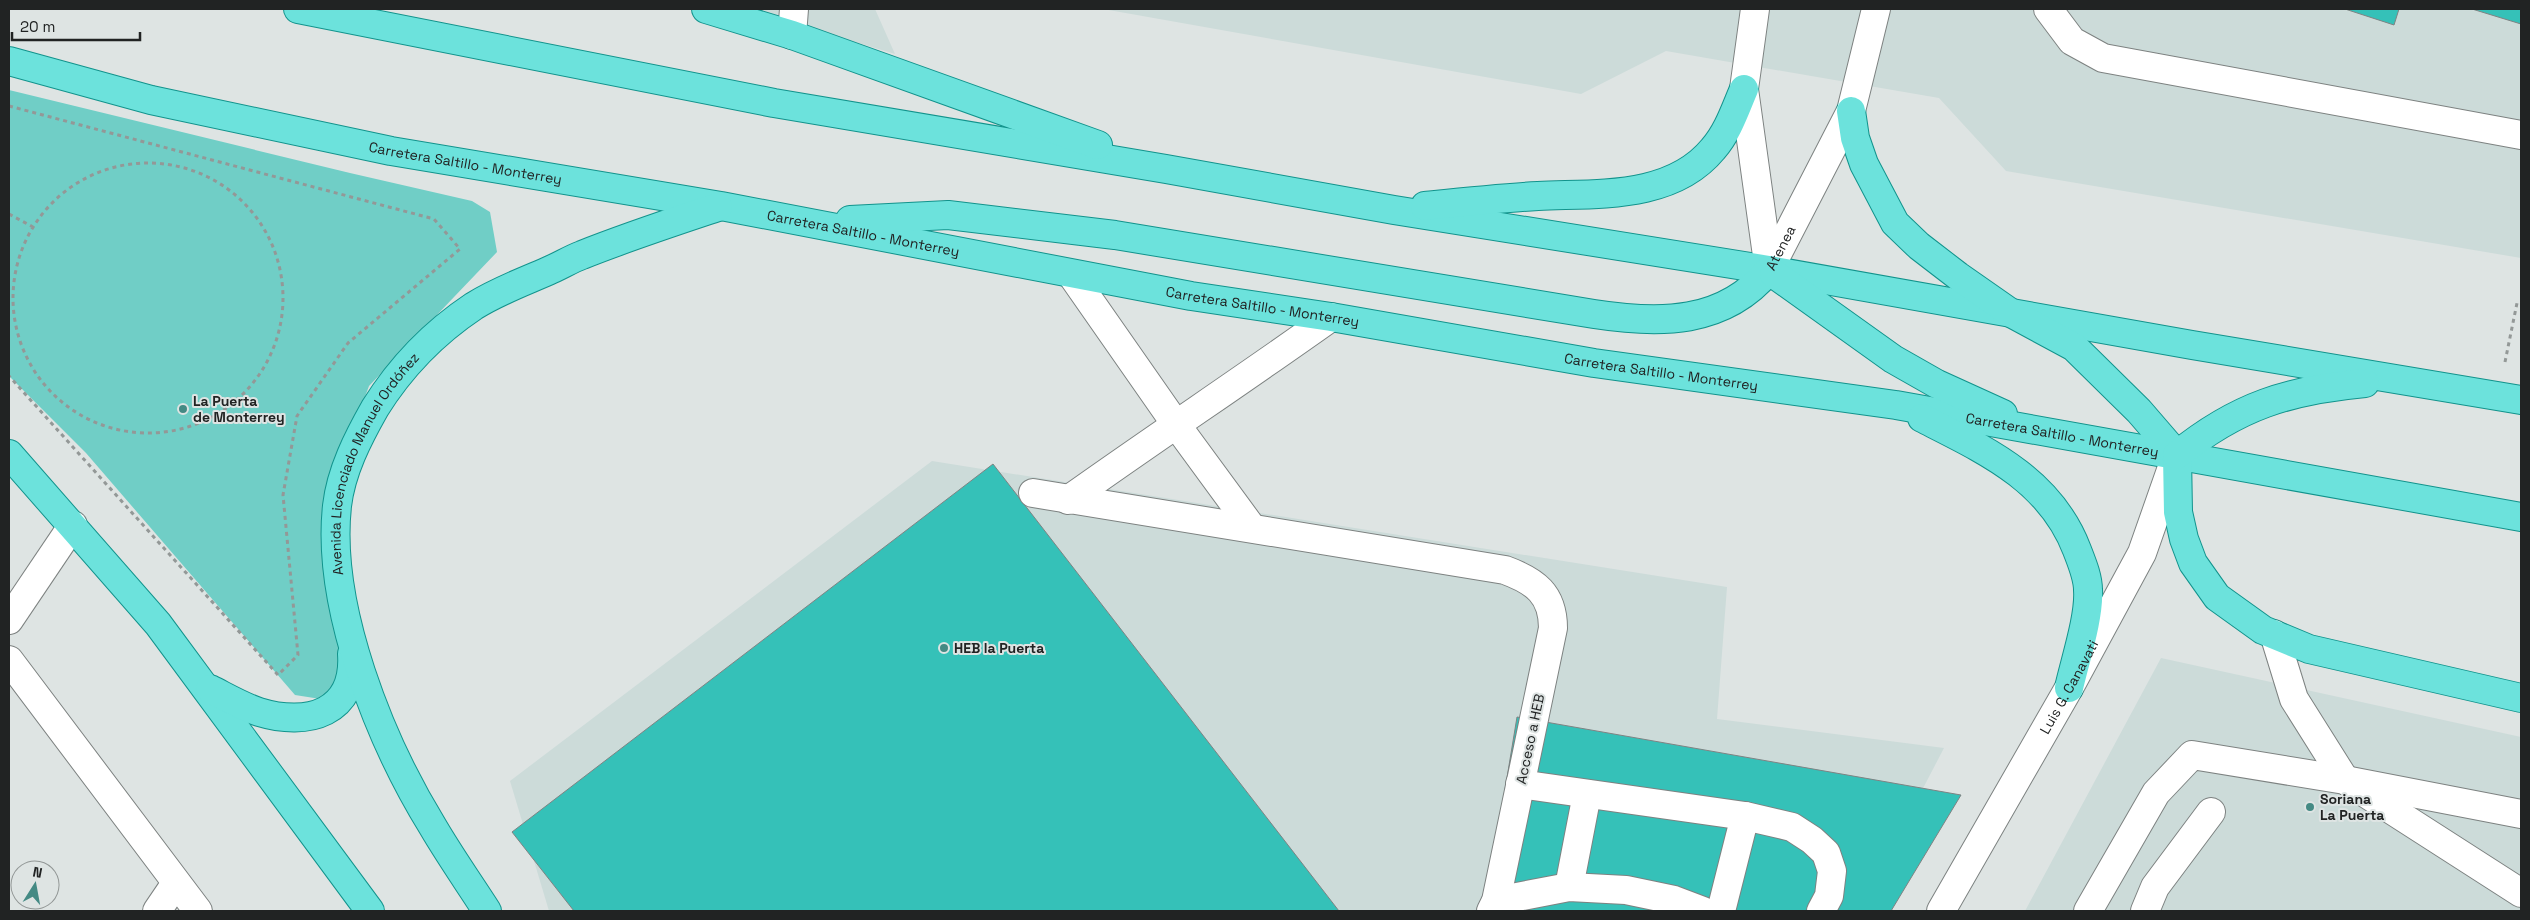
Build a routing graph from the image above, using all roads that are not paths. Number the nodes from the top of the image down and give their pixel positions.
1 (298, 9) edge
2 (706, 9) edge
3 (1755, 9) edge
4 (1876, 9) edge
5 (2048, 9) edge
6 (793, 22) edge
7 (9, 61) edge
8 (1744, 89) junction
9 (1851, 111) junction
10 (2521, 135) edge
11 (1166, 169) junction
12 (721, 206) junction
13 (1394, 210) junction
14 (806, 222) junction
15 (1769, 270) junction
16 (1071, 274) junction
17 (2012, 313) junction
18 (1331, 317) junction
19 (2398, 380) junction
20 (2510, 398) edge
21 (1896, 404) junction
22 (1185, 417) junction
23 (2034, 430) junction
24 (9, 454) edge
25 (2177, 455) junction
26 (1033, 493) dead end
27 (1068, 500) junction
28 (2521, 517) edge
29 (73, 525) junction
30 (1252, 528) junction
31 (9, 620) edge
32 (2274, 634) junction
33 (351, 637) junction
34 (9, 660) edge
35 (207, 688) junction
36 (2068, 688) junction
37 (2521, 698) edge
38 (2346, 780) junction
39 (1520, 784) junction
40 (1587, 794) junction
41 (2211, 812) dead end
42 (2521, 814) edge
43 (1745, 816) junction
44 (176, 883) junction
45 (1569, 886) junction
46 (2521, 892) edge
47 (1494, 906) edge
48 (157, 911) edge
49 (198, 911) edge
50 (370, 911) edge
51 (487, 911) edge
52 (1704, 911) edge
53 (1721, 911) edge
54 (1821, 911) edge
55 (1941, 911) edge
56 (2088, 911) edge
57 (2145, 911) edge

1 - 11 main road
2 - 6 main road
3 - 8 street, Atenea
4 - 9 street, Atenea
5 - 10 street
6 - 11 main road
7 - 12 main road, Carretera Saltillo - Monterrey
8 - 13 main road
8 - 15 street, Atenea
9 - 15 street, Atenea
9 - 17 main road
11 - 13 main road
12 - 14 main road, Carretera Saltillo - Monterrey
12 - 33 main road, Avenida Licenciado Manuel Ordóñez
13 - 15 main road
14 - 15 main road
14 - 16 main road, Carretera Saltillo - Monterrey
15 - 17 main road
15 - 23 main road
16 - 18 main road, Carretera Saltillo - Monterrey
16 - 22 street
17 - 19 main road
17 - 25 main road
18 - 21 main road, Carretera Saltillo - Monterrey
18 - 22 street
19 - 20 main road
19 - 25 main road
21 - 23 main road, Carretera Saltillo - Monterrey
21 - 36 main road
22 - 27 street
22 - 30 street
23 - 25 main road, Carretera Saltillo - Monterrey
24 - 29 main road
25 - 28 main road, Carretera Saltillo - Monterrey
25 - 32 main road
25 - 36 street, Luis G. Canavati
26 - 27 street
27 - 30 street
29 - 31 street
29 - 35 main road
30 - 39 street, Acceso a HEB
32 - 37 main road
32 - 38 street
33 - 35 main road
33 - 51 main road, Avenida Licenciado Manuel Ordóñez
34 - 44 street
35 - 50 main road
36 - 55 street, Luis G. Canavati
38 - 42 street
38 - 46 street
38 - 56 street
39 - 40 street
39 - 47 street, Acceso a HEB
40 - 43 street
40 - 45 street
41 - 57 street
43 - 53 street
43 - 54 street
44 - 48 street
44 - 49 street
45 - 47 street
45 - 52 street

